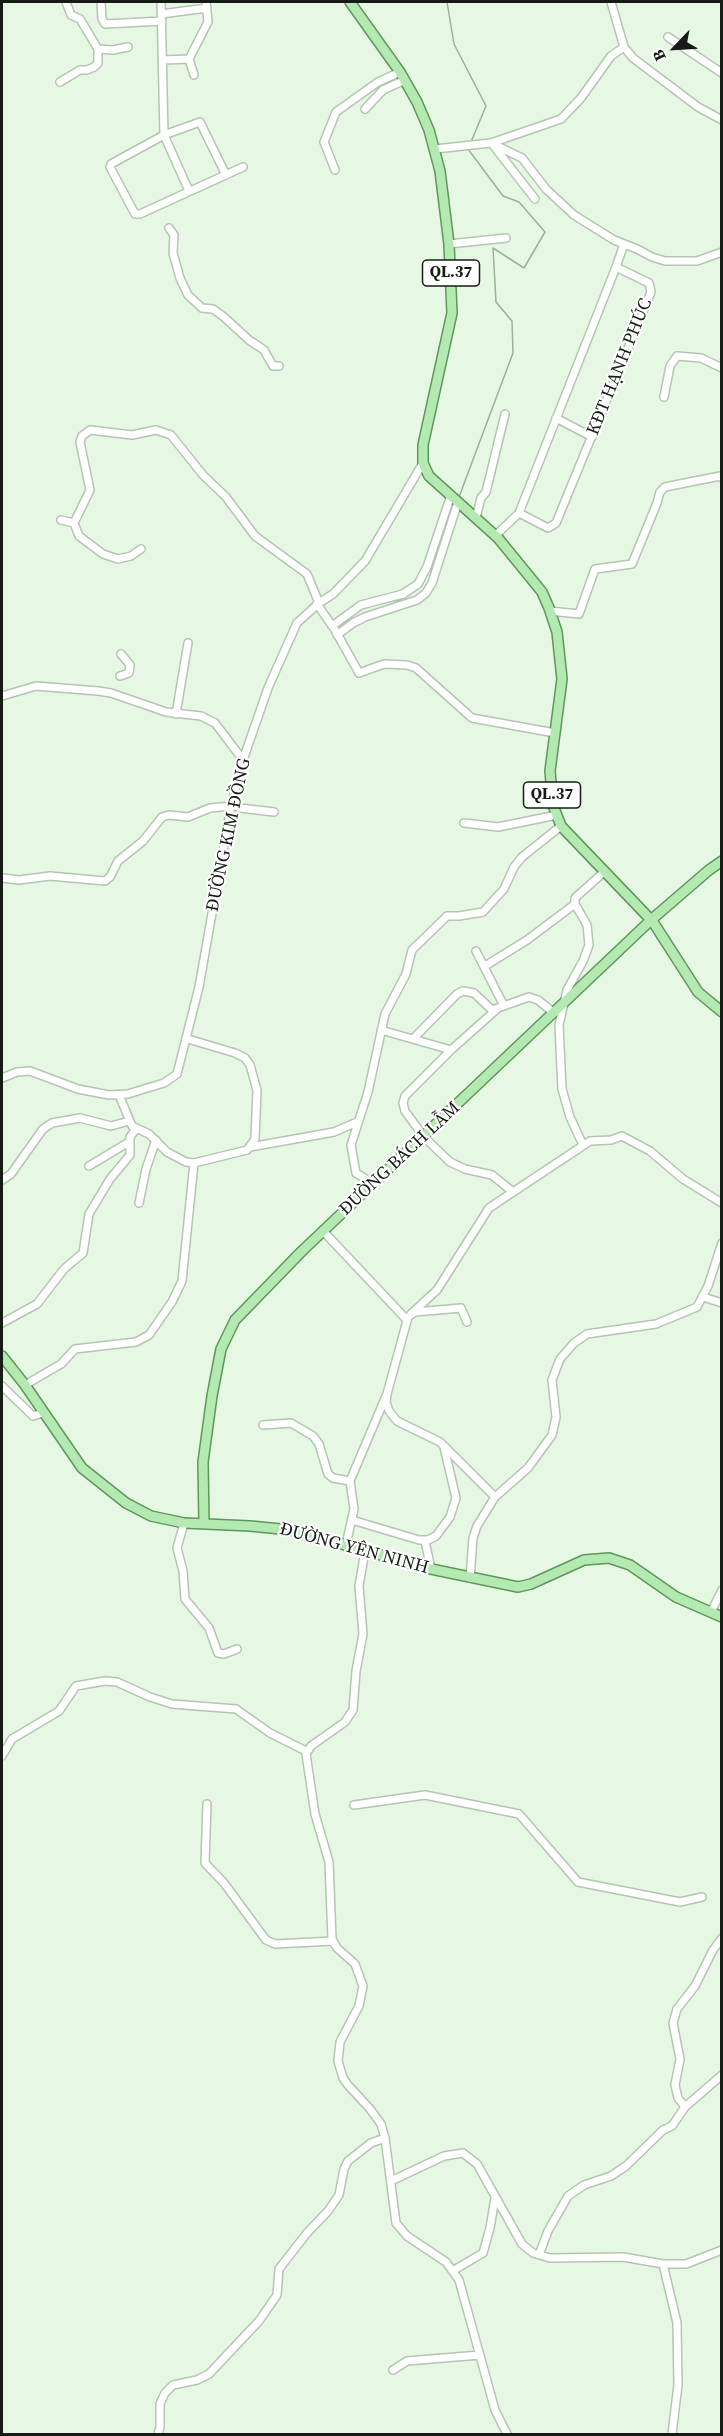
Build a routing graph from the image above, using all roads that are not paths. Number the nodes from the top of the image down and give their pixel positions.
1 (66, 2) edge
2 (101, 2) edge
3 (161, 2) edge
4 (350, 2) edge
5 (611, 2) edge
6 (207, 4) edge
7 (162, 17) junction
8 (669, 37) dead end
9 (128, 47) dead end
10 (624, 47) junction
11 (98, 49) junction
12 (164, 60) junction
13 (189, 60) junction
14 (722, 73) edge
15 (194, 75) dead end
16 (403, 76) junction
17 (60, 82) dead end
18 (365, 109) dead end
19 (722, 120) edge
20 (164, 135) junction
21 (487, 144) junction
22 (435, 149) junction
23 (243, 167) dead end
24 (335, 170) dead end
25 (225, 175) junction
26 (189, 192) junction
27 (535, 199) dead end
28 (169, 228) dead end
29 (506, 238) dead end
30 (449, 244) junction
31 (624, 244) junction
32 (722, 252) edge
33 (616, 267) junction
34 (279, 366) dead end
35 (722, 368) edge
36 (664, 397) dead end
37 (505, 414) dead end
38 (556, 418) junction
39 (592, 437) junction
40 (423, 463) junction
41 (721, 475) edge
42 (454, 499) junction
43 (519, 513) junction
44 (476, 518) junction
45 (61, 520) dead end
46 (74, 523) junction
47 (495, 536) junction
48 (141, 549) dead end
49 (318, 604) junction
50 (550, 611) junction
51 (332, 626) junction
52 (338, 635) junction
53 (188, 643) dead end
54 (120, 654) dead end
55 (120, 675) dead end
56 (2, 696) edge
57 (176, 714) junction
58 (555, 733) junction
59 (243, 760) junction
60 (232, 805) junction
61 (274, 812) dead end
62 (557, 815) junction
63 (464, 823) dead end
64 (561, 826) junction
65 (722, 861) edge
66 (605, 871) junction
67 (2, 878) edge
68 (575, 904) junction
69 (651, 920) junction
70 (476, 951) dead end
71 (484, 966) junction
72 (563, 1004) junction
73 (500, 1008) junction
74 (722, 1012) edge
75 (554, 1013) junction
76 (381, 1030) junction
77 (188, 1038) junction
78 (413, 1039) junction
79 (451, 1050) junction
80 (2, 1077) edge
81 (119, 1095) junction
82 (129, 1121) junction
83 (357, 1122) junction
84 (136, 1129) junction
85 (424, 1137) junction
86 (156, 1140) junction
87 (129, 1142) junction
88 (583, 1145) junction
89 (250, 1147) junction
90 (194, 1163) junction
91 (89, 1166) dead end
92 (2, 1180) edge
93 (374, 1184) junction
94 (513, 1192) junction
95 (139, 1203) dead end
96 (722, 1203) edge
97 (323, 1231) junction
98 (722, 1244) edge
99 (703, 1297) junction
100 (722, 1303) edge
101 (409, 1317) junction
102 (467, 1322) dead end
103 (2, 1323) edge
104 (2, 1356) edge
105 (25, 1385) junction
106 (2, 1386) edge
107 (387, 1394) junction
108 (43, 1413) junction
109 (263, 1425) dead end
110 (443, 1445) junction
111 (350, 1481) junction
112 (495, 1497) junction
113 (352, 1520) junction
114 (184, 1523) junction
115 (204, 1524) junction
116 (425, 1541) junction
117 (346, 1545) junction
118 (365, 1551) junction
119 (431, 1569) junction
120 (470, 1578) junction
121 (722, 1590) edge
122 (711, 1612) junction
123 (722, 1617) edge
124 (237, 1649) dead end
125 (306, 1751) junction
126 (2, 1756) edge
127 (207, 1804) dead end
128 (354, 1805) dead end
129 (702, 1897) dead end
130 (722, 1938) edge
131 (333, 1941) junction
132 (722, 2075) edge
133 (685, 2107) junction
134 (385, 2138) junction
135 (391, 2181) junction
136 (495, 2198) junction
137 (722, 2250) edge
138 (539, 2255) junction
139 (663, 2264) junction
140 (454, 2270) junction
141 (480, 2355) junction
142 (393, 2370) dead end
143 (158, 2434) edge
144 (507, 2434) edge
145 (672, 2434) edge

1 - 11 street
2 - 7 street
3 - 7 street
4 - 16 main road, QL.37
5 - 10 street
6 - 7 street
6 - 13 street
7 - 12 street
8 - 14 street
9 - 11 street
10 - 19 street
10 - 21 street
11 - 17 street
12 - 13 street
12 - 20 street
13 - 15 street
16 - 18 street
16 - 22 main road, QL.37
16 - 24 street
20 - 25 street
20 - 26 street
20 - 26 street
21 - 22 street
21 - 27 street
21 - 31 street
22 - 30 main road, QL.37
23 - 25 street
25 - 26 street
28 - 34 street
29 - 30 street
30 - 40 main road, QL.37
31 - 32 street
31 - 33 street
33 - 38 street
33 - 39 street, KĐT HẠNH PHÚC
35 - 36 street
37 - 44 street
38 - 39 street
38 - 43 street
39 - 43 street, KĐT HẠNH PHÚC
40 - 42 main road, QL.37
40 - 49 street, ĐƯỜNG KIM ĐỒNG
41 - 50 street
42 - 44 main road, QL.37
42 - 51 street
42 - 52 street
43 - 47 street
44 - 47 main road, QL.37
45 - 46 street
46 - 48 street
46 - 49 street
47 - 50 main road, QL.37
49 - 51 street
49 - 59 street, ĐƯỜNG KIM ĐỒNG
50 - 58 main road, QL.37
51 - 52 street
52 - 58 street
53 - 57 street
54 - 55 street
56 - 57 street
57 - 59 street
58 - 62 main road, QL.37
59 - 60 street, ĐƯỜNG KIM ĐỒNG
60 - 61 street
60 - 67 street
60 - 77 street, ĐƯỜNG KIM ĐỒNG
62 - 63 street
62 - 64 main road, QL.37
64 - 66 main road, QL.37
64 - 76 street
65 - 69 main road, ĐƯỜNG BÁCH LẪM
66 - 68 street
66 - 69 main road, QL.37
68 - 71 street
68 - 72 street
69 - 72 main road, ĐƯỜNG BÁCH LẪM
69 - 74 main road, QL.37
70 - 71 street
71 - 73 street
72 - 75 main road, ĐƯỜNG BÁCH LẪM
72 - 88 street
73 - 75 street
73 - 78 street
73 - 79 street
75 - 85 main road, ĐƯỜNG BÁCH LẪM
76 - 78 street
76 - 83 street
77 - 81 street, ĐƯỜNG KIM ĐỒNG
77 - 89 street
78 - 79 street
79 - 85 street
80 - 81 street, ĐƯỜNG KIM ĐỒNG
81 - 82 street
82 - 84 street
82 - 92 street
83 - 89 street
83 - 93 street
84 - 86 street
84 - 87 street
85 - 93 main road, ĐƯỜNG BÁCH LẪM
85 - 94 street
86 - 90 street
86 - 95 street
87 - 91 street
87 - 103 street
88 - 94 street
88 - 96 street
89 - 90 street
90 - 105 street
93 - 97 main road, ĐƯỜNG BÁCH LẪM
94 - 101 street
97 - 101 street
97 - 115 main road, ĐƯỜNG BÁCH LẪM
98 - 99 street
99 - 100 street
99 - 112 street
101 - 102 street
101 - 107 street
104 - 105 main road, ĐƯỜNG YÊN NINH
105 - 108 main road, ĐƯỜNG YÊN NINH
106 - 108 street
107 - 110 street
107 - 111 street
108 - 114 main road, ĐƯỜNG YÊN NINH
109 - 111 street
110 - 112 street
110 - 116 street
111 - 113 street
112 - 120 street
113 - 116 street
113 - 117 street
114 - 115 main road, ĐƯỜNG YÊN NINH
114 - 124 street
115 - 117 main road, ĐƯỜNG YÊN NINH
116 - 119 street
117 - 118 main road, ĐƯỜNG YÊN NINH
118 - 119 main road, ĐƯỜNG YÊN NINH
118 - 125 street
119 - 120 main road, ĐƯỜNG YÊN NINH
120 - 122 main road, ĐƯỜNG YÊN NINH
121 - 122 street
122 - 123 main road, ĐƯỜNG YÊN NINH
125 - 126 street
125 - 131 street
127 - 131 street
128 - 129 street
130 - 133 street
131 - 134 street
132 - 133 street
133 - 138 street
134 - 135 street
134 - 143 street
135 - 136 street
135 - 140 street
136 - 138 street
136 - 140 street
137 - 139 street
138 - 139 street
139 - 145 street
140 - 141 street
141 - 142 street
141 - 144 street

